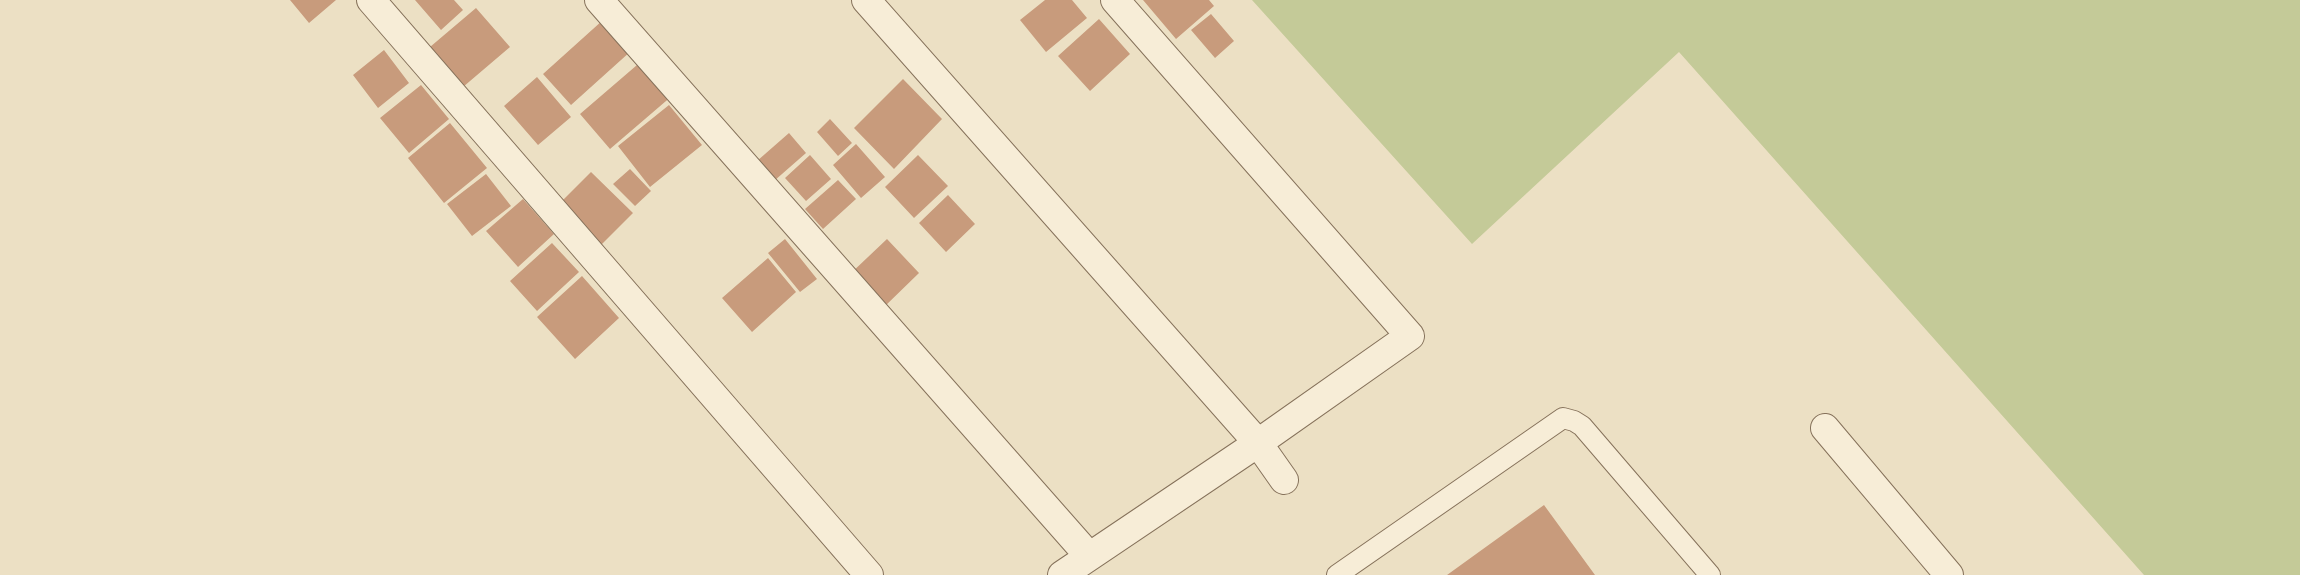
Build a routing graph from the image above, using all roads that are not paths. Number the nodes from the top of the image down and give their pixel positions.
1 (371, 0) edge
2 (599, 0) edge
3 (866, 0) edge
4 (1115, 0) edge
5 (1825, 428) dead end
6 (1258, 443) junction
7 (1284, 480) dead end
8 (1089, 556) junction
9 (869, 575) edge
10 (1062, 575) edge
11 (1338, 575) edge
12 (1710, 575) edge
13 (1949, 575) edge

1 - 9 street
2 - 8 street
3 - 6 street
4 - 6 street
5 - 13 street
6 - 7 street
6 - 8 street
8 - 10 street
11 - 12 lane

